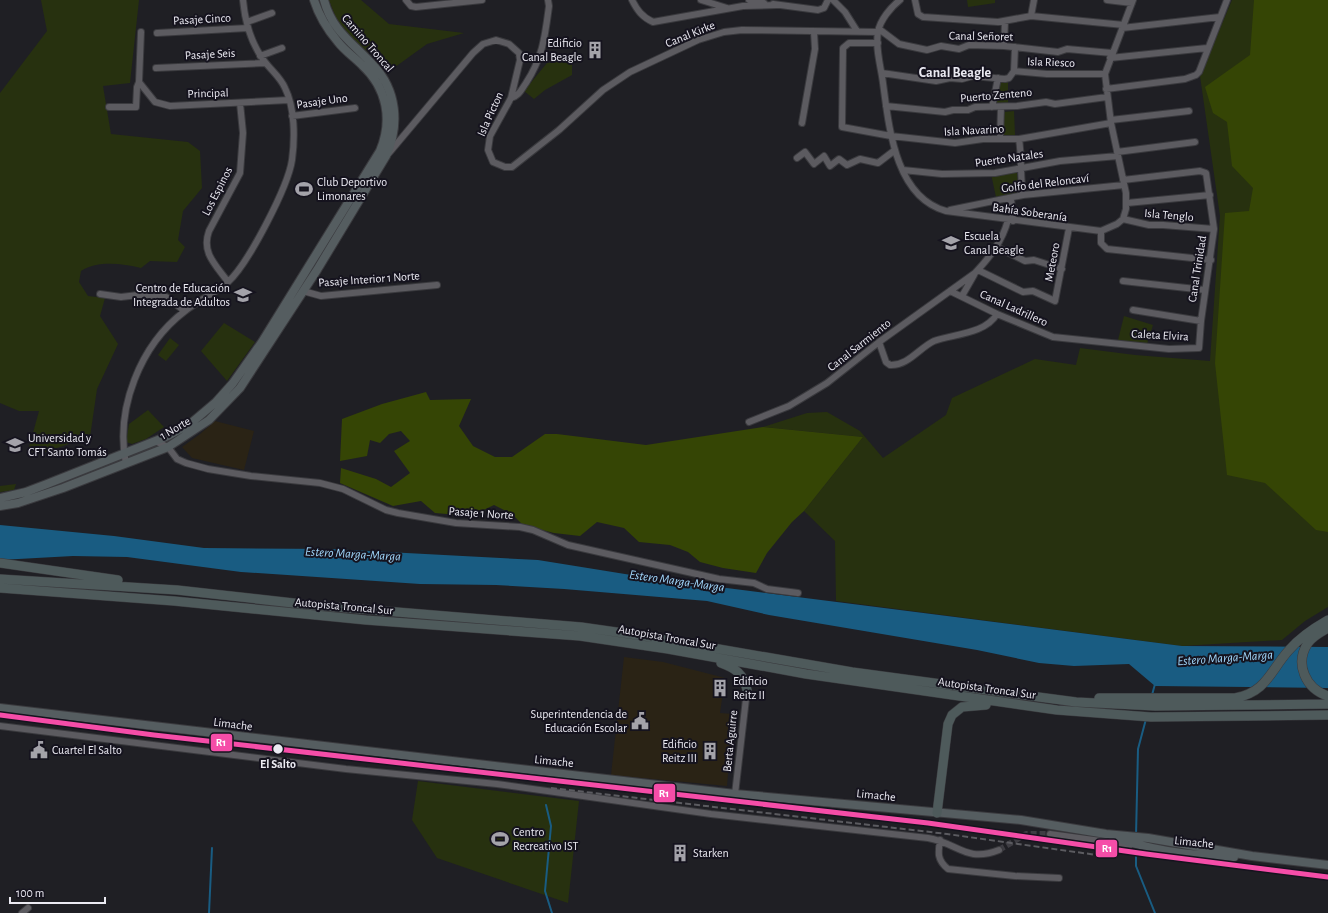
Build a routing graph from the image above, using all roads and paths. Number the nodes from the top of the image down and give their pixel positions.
1 (243, 0) edge
2 (314, 0) edge
3 (324, 0) edge
4 (406, 0) edge
5 (420, 0) edge
6 (482, 0) edge
7 (548, 0) edge
8 (632, 0) edge
9 (701, 0) edge
10 (749, 0) edge
11 (828, 0) edge
12 (833, 0) edge
13 (900, 0) edge
14 (915, 0) edge
15 (1034, 0) edge
16 (1108, 0) edge
17 (1226, 0) edge
18 (1133, 2) edge
19 (777, 5) junction
20 (416, 7) junction
21 (729, 9) junction
22 (272, 13) dead end
23 (1031, 16) junction
24 (1220, 17) junction
25 (1005, 21) junction
26 (248, 25) junction
27 (1123, 27) junction
28 (857, 31) junction
29 (878, 31) junction
30 (141, 32) dead end
31 (814, 32) junction
32 (157, 33) dead end
33 (878, 43) junction
34 (1004, 46) junction
35 (1015, 47) junction
36 (282, 48) dead end
37 (1207, 48) junction
38 (1111, 55) junction
39 (260, 56) junction
40 (266, 63) junction
41 (156, 68) dead end
42 (1014, 71) junction
43 (882, 73) junction
44 (1104, 74) junction
45 (998, 78) junction
46 (139, 82) junction
47 (1106, 89) junction
48 (1107, 97) junction
49 (511, 98) junction
50 (289, 100) junction
51 (240, 103) junction
52 (886, 106) junction
53 (109, 107) dead end
54 (1001, 107) junction
55 (355, 108) dead end
56 (992, 108) junction
57 (1189, 110) dead end
58 (292, 116) junction
59 (1111, 121) junction
60 (802, 123) dead end
61 (394, 130) junction
62 (408, 130) junction
63 (559, 130) joint
64 (891, 136) junction
65 (1000, 139) junction
66 (1019, 139) junction
67 (1195, 142) dead end
68 (894, 150) junction
69 (1118, 154) junction
70 (386, 156) junction
71 (797, 158) dead end
72 (1020, 169) junction
73 (903, 170) junction
74 (1206, 173) joint
75 (1124, 182) junction
76 (1022, 195) junction
77 (1210, 195) junction
78 (1011, 198) junction
79 (1127, 203) junction
80 (946, 211) junction
81 (1122, 219) junction
82 (1011, 221) junction
83 (1069, 228) junction
84 (1214, 229) junction
85 (1101, 231) junction
86 (997, 247) junction
87 (1211, 260) junction
88 (1062, 269) junction
89 (976, 271) junction
90 (1123, 281) dead end
91 (228, 282) junction
92 (437, 285) dead end
93 (299, 290) junction
94 (1205, 290) junction
95 (950, 291) junction
96 (100, 294) dead end
97 (962, 296) junction
98 (1133, 310) dead end
99 (185, 311) junction
100 (997, 314) junction
101 (1201, 321) junction
102 (879, 342) junction
103 (1118, 344) joint
104 (749, 422) dead end
105 (190, 424) junction
106 (155, 441) junction
107 (168, 447) junction
108 (124, 454) junction
109 (126, 464) junction
110 (0, 498) edge
111 (0, 506) edge
112 (2, 564) edge
113 (0, 579) edge
114 (0, 588) edge
115 (177, 590) junction
116 (798, 593) dead end
117 (1328, 620) edge
118 (1327, 629) edge
119 (697, 654) junction
120 (747, 690) joint
121 (1328, 696) edge
122 (1002, 702) junction
123 (1155, 702) junction
124 (1328, 704) edge
125 (1125, 707) junction
126 (0, 708) edge
127 (1328, 715) edge
128 (1151, 717) junction
129 (1328, 722) edge
130 (0, 726) edge
131 (735, 794) junction
132 (937, 814) junction
133 (1050, 834) tunnel mouth
134 (940, 840) junction
135 (1129, 841) junction
136 (1149, 841) junction
137 (999, 850) tunnel mouth
138 (1252, 856) junction
139 (1328, 865) edge
140 (1059, 878) dead end
141 (28, 908) dead end
142 (22, 913) edge

1 - 26 street
2 - 93 main road, Camino Troncal
3 - 61 main road, Camino Troncal
4 - 20 street
5 - 20 street
6 - 20 street
7 - 49 street
8 - 21 street
9 - 21 street
10 - 19 street
11 - 19 street
12 - 28 street
13 - 29 street
14 - 25 street
15 - 23 street
16 - 18 street
17 - 24 street
18 - 27 street
19 - 21 street
22 - 26 street, Pasaje Cinco
23 - 25 street
23 - 27 street
24 - 27 street
24 - 37 street
25 - 34 street
26 - 32 street, Pasaje Cinco
26 - 39 street
27 - 38 street
28 - 29 street, Canal Kirke
28 - 31 street, Canal Kirke
29 - 33 street, Bahía Soberanía
29 - 34 street, Canal Señoret
30 - 46 street
31 - 60 street
31 - 63 street, Canal Kirke
33 - 43 street, Bahía Soberanía
33 - 64 street, Isla Navarino
34 - 35 street, Canal Señoret
35 - 38 street, Canal Señoret
35 - 42 street
36 - 39 street
37 - 38 street, Canal Señoret
37 - 47 street
38 - 44 street
39 - 40 street
40 - 41 street, Pasaje Seis
40 - 50 street
42 - 44 street, Isla Riesco
42 - 45 street, Isla Riesco
43 - 45 street, Isla Riesco
43 - 52 street, Bahía Soberanía
44 - 47 street
45 - 56 street
46 - 51 street, Principal
46 - 53 street
47 - 48 street
48 - 54 street, Puerto Zenteno
48 - 59 street
49 - 62 street, Isla Picton
49 - 63 street, Isla Picton
50 - 51 street, Principal
50 - 58 street
51 - 91 street, Los Espinos
52 - 56 street, Puerto Zenteno
52 - 64 street, Bahía Soberanía
54 - 56 street, Puerto Zenteno
54 - 65 street
55 - 58 street, Pasaje Uno
57 - 59 street, Isla Navarino
58 - 91 street
59 - 66 street, Isla Navarino
59 - 69 street
61 - 62 street
61 - 70 main road, Camino Troncal
62 - 70 street, Isla Picton
64 - 65 street, Isla Navarino
64 - 68 street, Bahía Soberanía
65 - 66 street, Isla Navarino
66 - 72 street
67 - 69 street, Puerto Natales
68 - 71 street
68 - 73 street, Bahía Soberanía
69 - 72 street, Puerto Natales
69 - 75 street
70 - 93 main road, Camino Troncal
72 - 73 street, Puerto Natales
72 - 76 street
73 - 80 street, Bahía Soberanía
74 - 75 street, Golfo del Reloncaví
74 - 77 street, Canal Trinidad
75 - 76 street, Golfo del Reloncaví
75 - 79 street
76 - 78 street, Golfo del Reloncaví
77 - 79 street
77 - 84 street, Canal Trinidad
78 - 80 street, Golfo del Reloncaví
78 - 82 street
79 - 81 street
80 - 82 street, Bahía Soberanía
81 - 84 street, Isla Tenglo
81 - 85 street
82 - 83 street, Bahía Soberanía
82 - 86 street, Canal Sarmiento
83 - 85 street, Bahía Soberanía
83 - 88 street, Meteoro
84 - 87 street, Canal Trinidad
85 - 87 street
86 - 88 street
86 - 89 street, Canal Sarmiento
87 - 94 street, Canal Trinidad
88 - 89 street, Meteoro
89 - 95 street, Canal Sarmiento
89 - 97 street, Canal Sarmiento
90 - 94 street
91 - 99 street
92 - 93 street, Pasaje Interior 1 Norte
93 - 105 main road
93 - 107 main road, 1 Norte
94 - 101 street, Canal Trinidad
95 - 97 street, Canal Ladrillero
95 - 102 street, Canal Sarmiento
96 - 99 street
97 - 100 street, Canal Ladrillero
98 - 101 street
99 - 108 street
100 - 102 street
100 - 103 street, Canal Ladrillero
101 - 103 street, Caleta Elvira
102 - 104 street, Canal Sarmiento
105 - 106 main road, 1 Norte
105 - 107 street
106 - 107 street, Pasaje 1 Norte
106 - 108 main road, 1 Norte
107 - 109 main road, 1 Norte
107 - 116 street, Pasaje 1 Norte
108 - 109 street
108 - 110 main road, 1 Norte
109 - 111 main road, 1 Norte
112 - 115 highway
113 - 115 highway, Autopista Troncal Sur
114 - 119 highway, Autopista Troncal Sur
115 - 125 highway, Autopista Troncal Sur
117 - 123 highway
118 - 121 highway
119 - 120 highway
119 - 122 highway, Autopista Troncal Sur
120 - 131 street, Berta Aguirre
122 - 125 highway, Autopista Troncal Sur
122 - 132 highway
123 - 124 highway
123 - 125 highway
125 - 128 highway, Autopista Troncal Sur
126 - 131 main road, Limache
127 - 128 highway, Autopista Troncal Sur
128 - 129 highway
130 - 134 street
131 - 132 main road, Limache
132 - 135 main road, Limache
133 - 135 street, Limache
134 - 137 street
134 - 140 street
135 - 136 main road, Limache
136 - 138 main road, Limache
136 - 138 main road, Limache
138 - 139 main road, Limache
141 - 142 street

